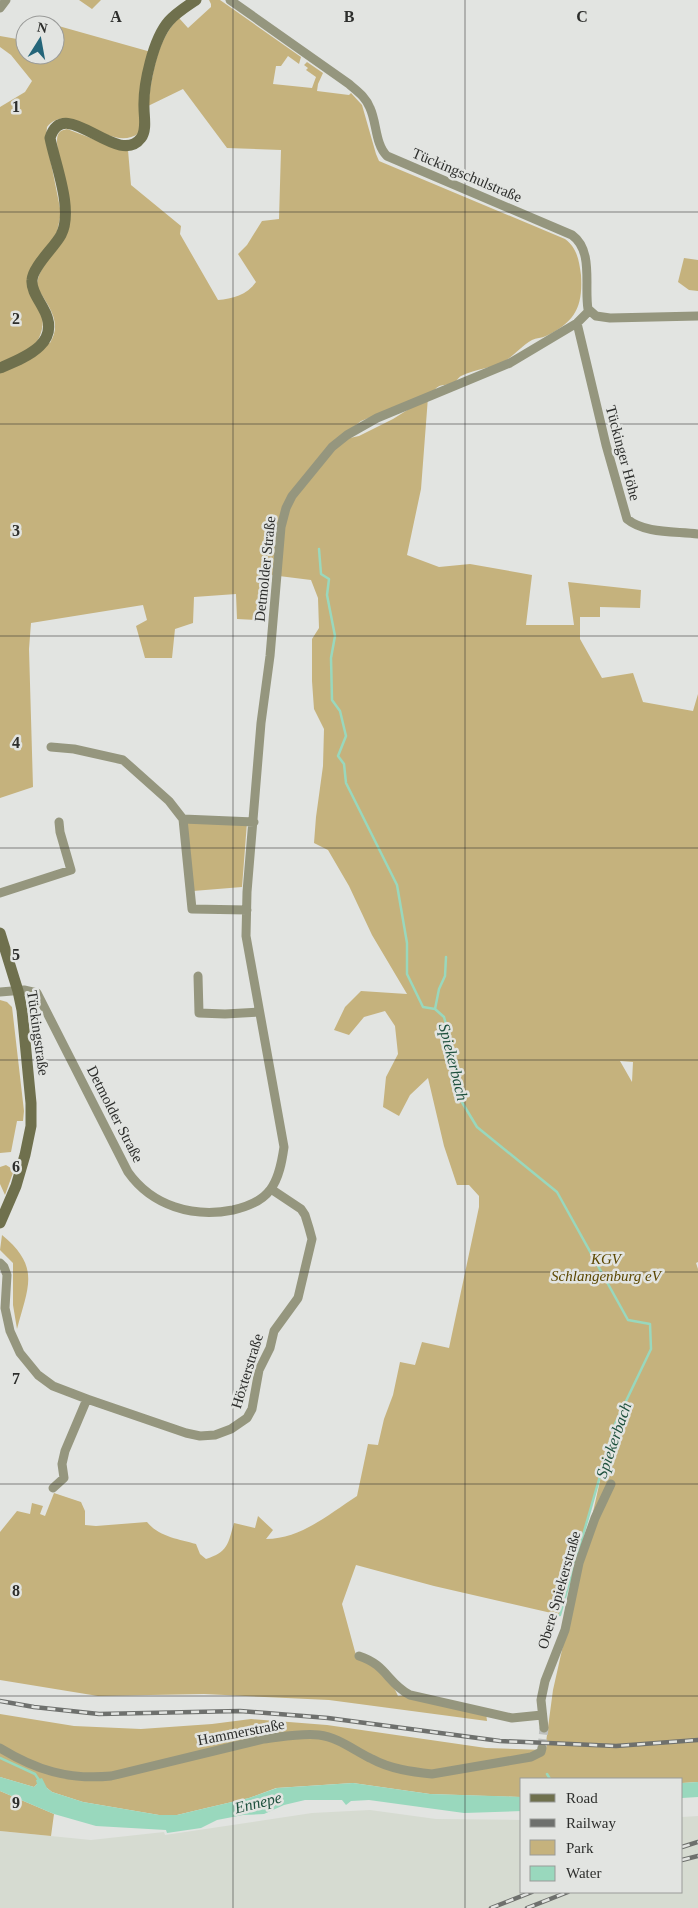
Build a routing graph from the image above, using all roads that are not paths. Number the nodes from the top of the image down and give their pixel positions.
1 (6, 0) edge
2 (196, 0) edge
3 (230, 0) edge
4 (0, 8) edge
5 (589, 311) junction
6 (698, 316) edge
7 (577, 323) junction
8 (0, 368) edge
9 (698, 534) edge
10 (50, 747) dead end
11 (183, 819) junction
12 (59, 822) dead end
13 (254, 822) junction
14 (0, 893) edge
15 (246, 910) junction
16 (0, 933) edge
17 (198, 976) dead end
18 (18, 991) junction
19 (0, 992) edge
20 (259, 1012) junction
21 (271, 1189) junction
22 (0, 1223) edge
23 (0, 1263) edge
24 (87, 1399) junction
25 (611, 1484) dead end
26 (53, 1488) dead end
27 (359, 1656) dead end
28 (542, 1715) junction
29 (544, 1728) tunnel mouth
30 (0, 1748) edge
31 (542, 1748) dead end

1 - 4 street
2 - 8 street
3 - 5 street, Tückingschulstraße
5 - 6 street
5 - 7 street, Detmolder Straße
7 - 9 street, Tückinger Höhe
7 - 13 street, Detmolder Straße
10 - 11 street
11 - 13 street
11 - 15 street
12 - 14 street
13 - 15 street, Detmolder Straße
15 - 20 street, Detmolder Straße
16 - 18 street, Tückingstraße
17 - 20 street
18 - 19 street
18 - 21 street, Detmolder Straße
18 - 22 street, Tückingstraße
20 - 21 street, Detmolder Straße
21 - 24 street, Höxterstraße
23 - 24 street, Höxterstraße
24 - 26 street
25 - 28 street, Obere Spiekerstraße
27 - 28 street
28 - 29 street
30 - 31 street, Hammerstraße

